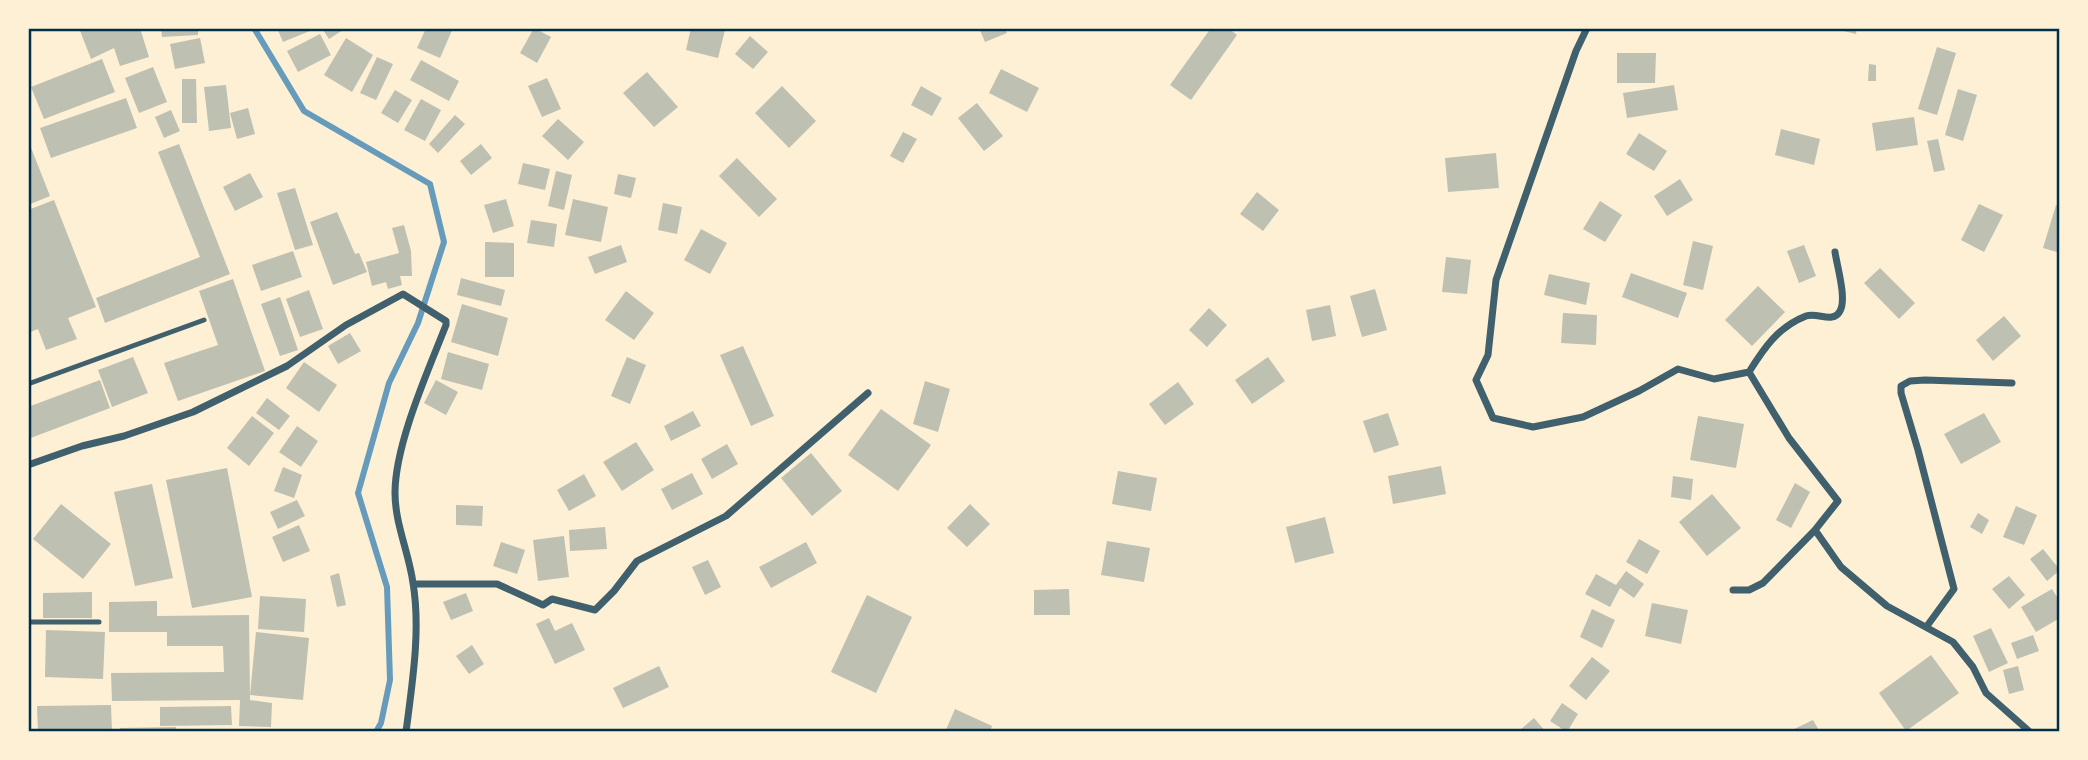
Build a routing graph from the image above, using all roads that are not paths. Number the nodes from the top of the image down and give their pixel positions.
1 (1587, 28) edge
2 (1835, 252) dead end
3 (204, 320) dead end
4 (1749, 372) junction
5 (2012, 383) dead end
6 (28, 384) edge
7 (868, 393) dead end
8 (28, 465) edge
9 (1815, 530) junction
10 (414, 584) junction
11 (1734, 590) dead end
12 (28, 622) edge
13 (99, 622) dead end
14 (1927, 626) junction
15 (406, 732) edge
16 (2030, 732) edge

1 - 4 street
2 - 4 street
3 - 6 lane
4 - 9 street
5 - 14 street
7 - 10 street
8 - 10 street
9 - 11 street
9 - 14 street
10 - 15 street
12 - 13 lane
14 - 16 street

